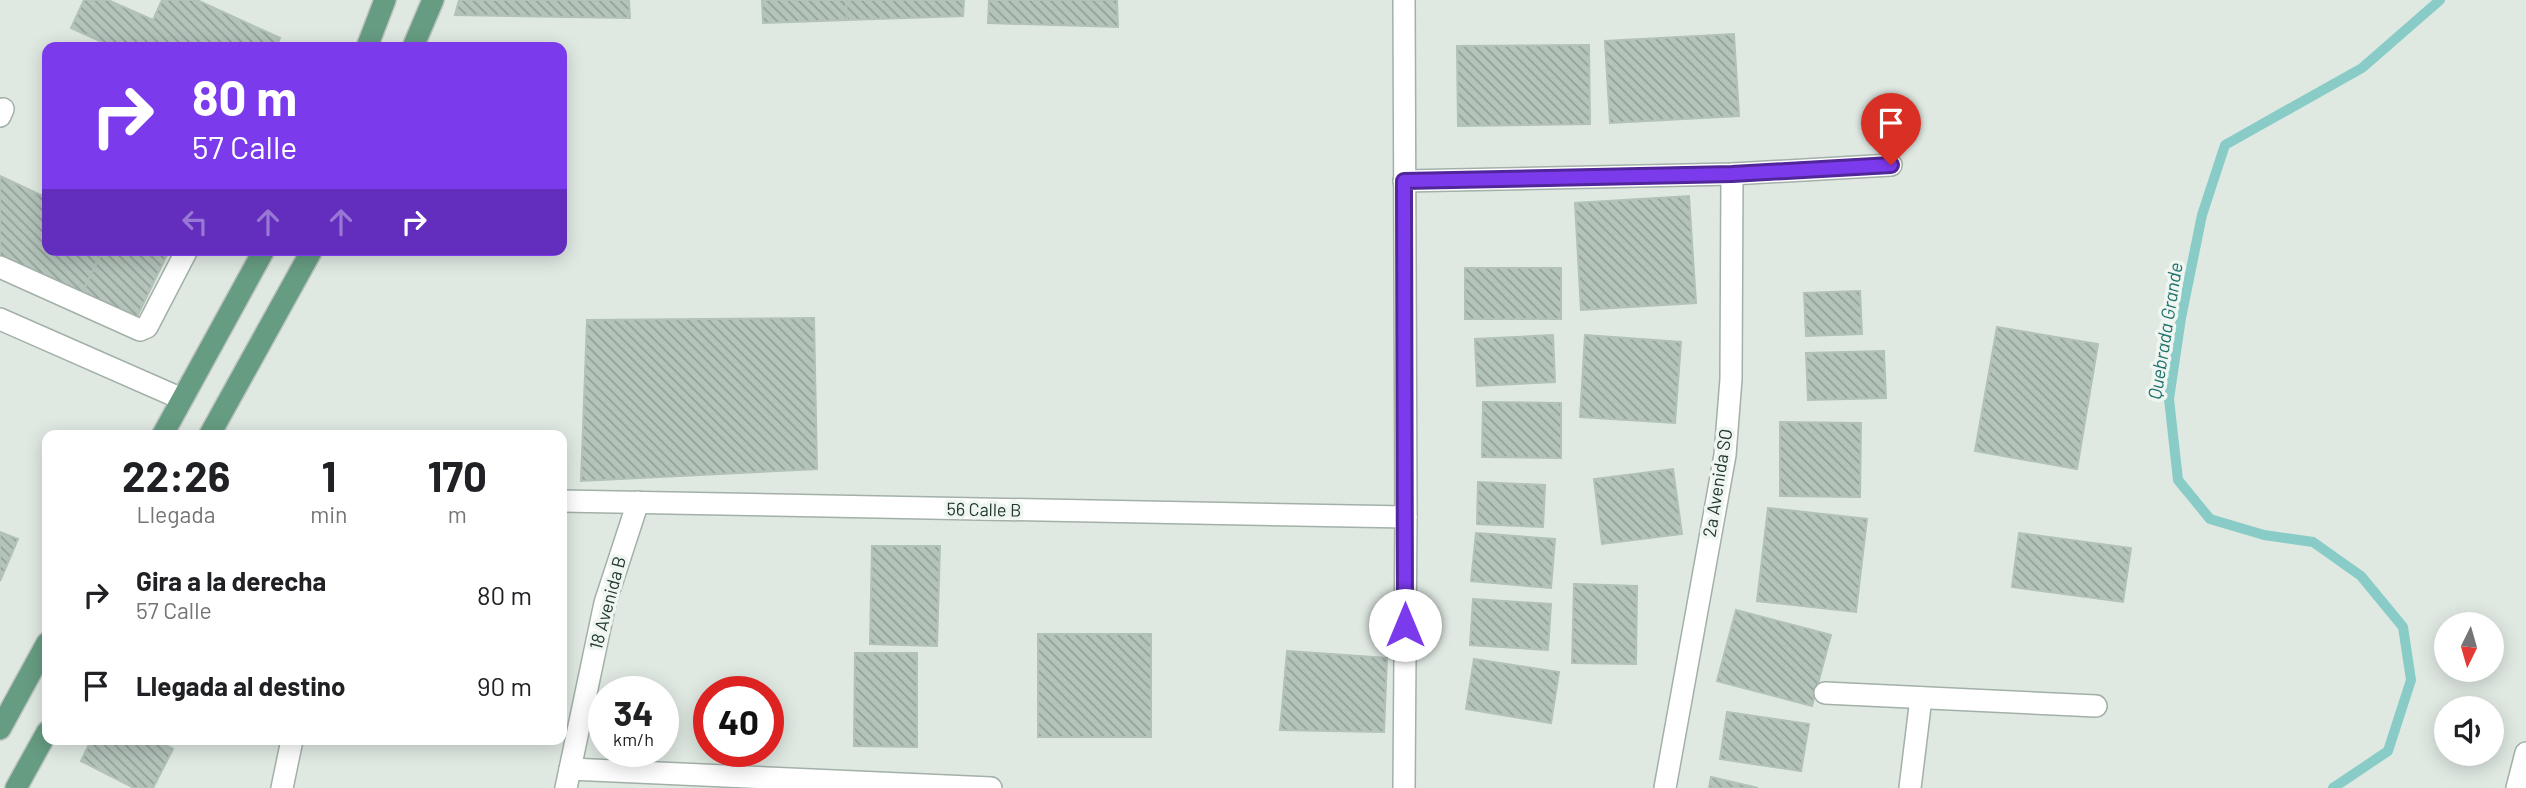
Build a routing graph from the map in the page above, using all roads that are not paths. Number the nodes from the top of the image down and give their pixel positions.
1 (385, 0) edge
2 (433, 0) edge
3 (1404, 0) edge
4 (369, 42) edge
5 (415, 42) edge
6 (1891, 165) dead end
7 (1732, 174) junction
8 (1404, 181) junction
9 (184, 256) edge
10 (261, 256) edge
11 (309, 256) edge
12 (0, 267) edge
13 (0, 319) edge
14 (182, 400) junction
15 (165, 430) edge
16 (212, 430) edge
17 (567, 501) edge
18 (638, 502) junction
19 (1406, 517) junction
20 (42, 652) edge
21 (1825, 693) dead end
22 (1921, 698) junction
23 (2096, 706) dead end
24 (0, 729) edge
25 (42, 741) edge
26 (291, 745) edge
27 (2526, 753) edge
28 (568, 778) edge
29 (16, 788) edge
30 (282, 788) edge
31 (991, 788) edge
32 (1404, 788) edge
33 (1665, 788) edge
34 (1910, 788) edge
35 (2516, 788) edge

1 - 4 main road
2 - 5 main road
3 - 8 street
6 - 7 street
7 - 8 street
7 - 33 street, 2a Avenida SO
8 - 19 street
9 - 12 street
10 - 14 main road
11 - 16 main road
13 - 14 street
14 - 15 main road
17 - 18 street, 56 Calle B
18 - 19 street, 56 Calle B
18 - 28 street, 18 Avenida B
19 - 32 street
20 - 24 main road
21 - 22 street
22 - 23 street
22 - 34 street
25 - 29 main road
26 - 30 street
27 - 35 street
28 - 31 street

